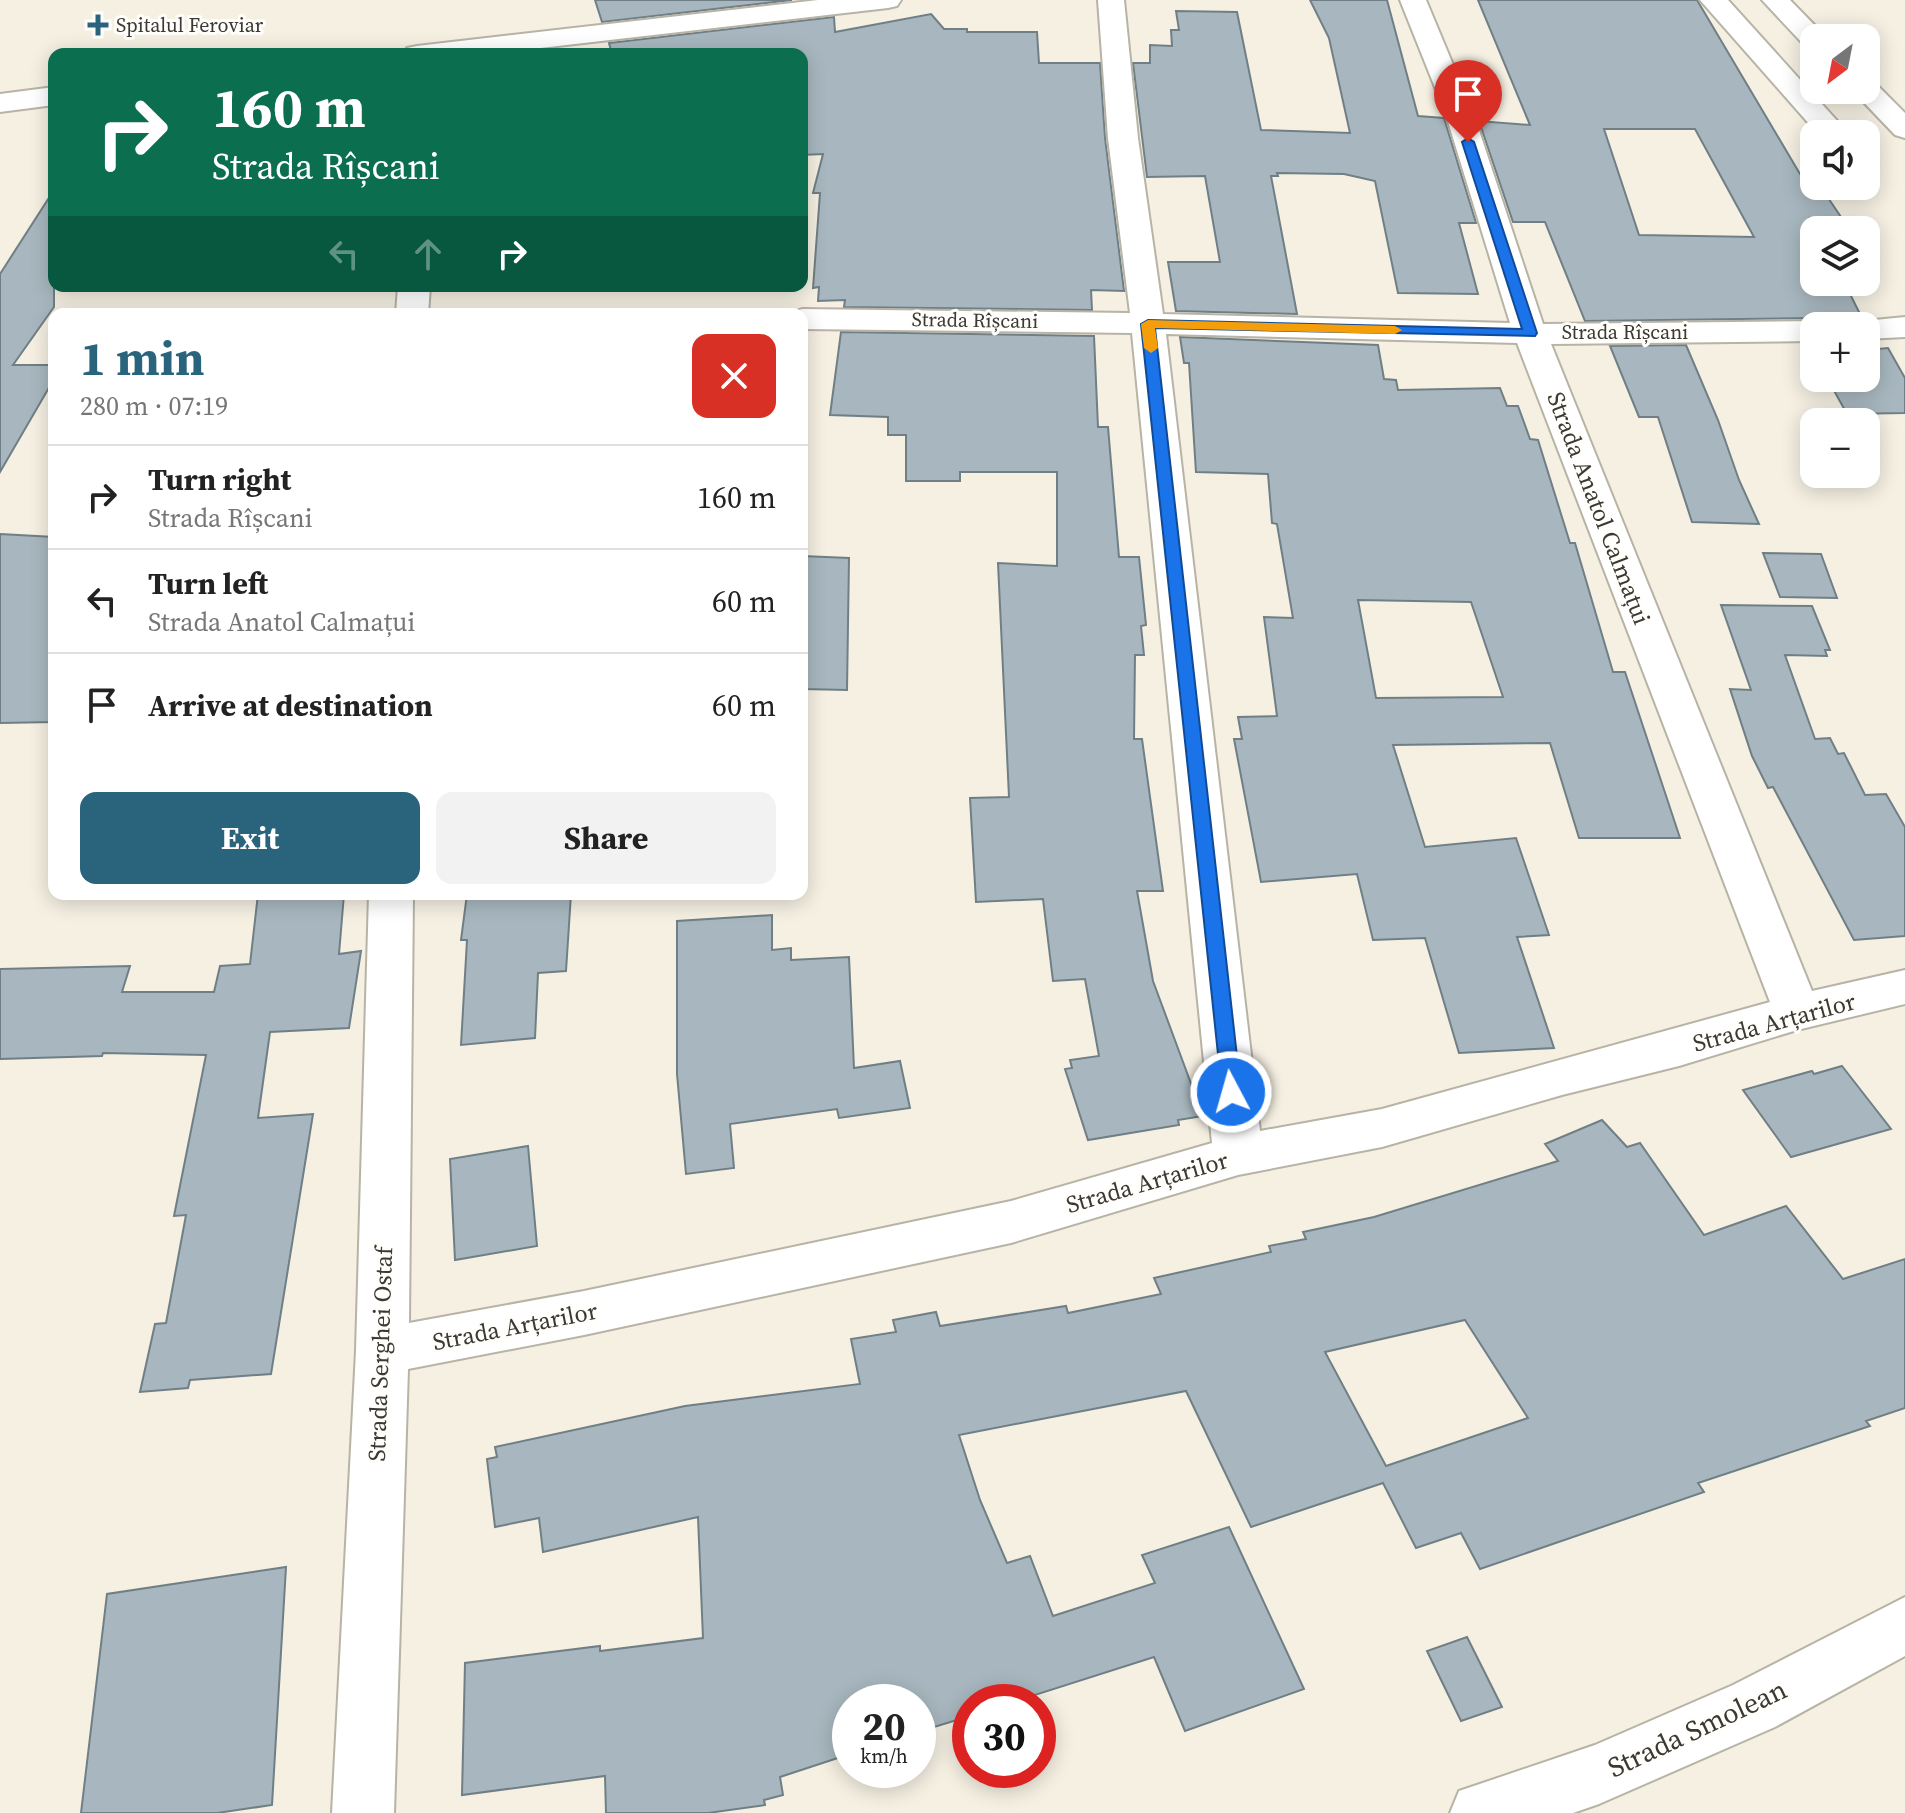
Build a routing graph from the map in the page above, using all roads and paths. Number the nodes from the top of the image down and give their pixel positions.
1 (888, 0) edge
2 (1111, 0) edge
3 (1413, 0) edge
4 (1713, 0) edge
5 (1775, 0) edge
6 (1800, 25) edge
7 (470, 48) edge
8 (48, 97) edge
9 (0, 103) edge
10 (1880, 104) edge
11 (1821, 120) edge
12 (1905, 129) edge
13 (808, 319) edge
14 (1148, 324) junction
15 (1905, 327) edge
16 (1880, 328) edge
17 (1800, 331) edge
18 (1530, 333) junction
19 (391, 900) edge
20 (1905, 987) edge
21 (1797, 1012) junction
22 (1238, 1155) junction
23 (382, 1351) junction
24 (1905, 1625) edge
25 (363, 1813) edge
26 (1481, 1813) edge

1 - 7 street
2 - 14 street
3 - 18 street, Strada Anatol Calmațui
4 - 11 street
5 - 6 street
8 - 9 street
10 - 12 street
13 - 14 street, Strada Rîșcani
14 - 18 street, Strada Rîșcani
14 - 22 street
15 - 16 street
17 - 18 street, Strada Rîșcani
18 - 21 street, Strada Anatol Calmațui
19 - 23 street, Strada Serghei Ostaf
20 - 21 street, Strada Arțarilor
21 - 22 street, Strada Arțarilor
22 - 23 street, Strada Arțarilor
23 - 25 street, Strada Serghei Ostaf
24 - 26 street, Strada Smolean

